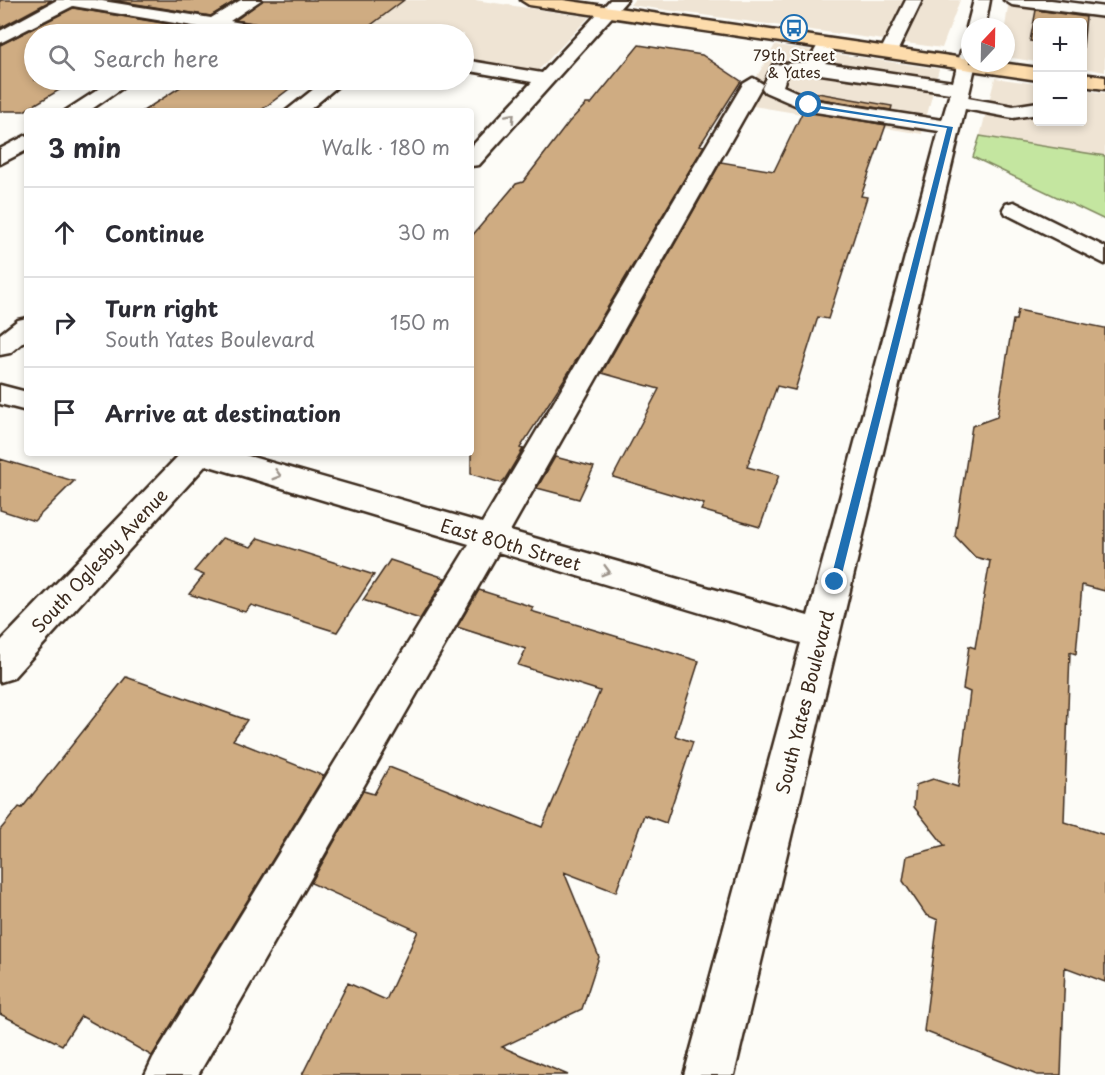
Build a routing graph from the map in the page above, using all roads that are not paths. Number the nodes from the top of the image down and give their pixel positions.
1 (253, 0) edge
2 (529, 0) edge
3 (914, 0) edge
4 (982, 0) edge
5 (1012, 0) edge
6 (68, 1) edge
7 (614, 6) edge
8 (1105, 12) edge
9 (978, 18) edge
10 (26, 24) edge
11 (214, 24) joint
12 (24, 25) edge
13 (0, 38) edge
14 (828, 43) junction
15 (889, 52) junction
16 (474, 67) edge
17 (814, 67) junction
18 (1033, 75) edge
19 (546, 79) junction
20 (1087, 81) edge
21 (1105, 83) edge
22 (753, 84) dead end
23 (961, 86) edge
24 (109, 90) edge
25 (323, 90) edge
26 (80, 108) edge
27 (300, 108) edge
28 (1033, 109) edge
29 (24, 143) edge
30 (474, 157) edge
31 (0, 158) edge
32 (1014, 209) dead end
33 (1105, 257) edge
34 (24, 328) edge
35 (0, 347) edge
36 (0, 394) edge
37 (24, 401) edge
38 (197, 456) edge
39 (210, 456) edge
40 (490, 537) junction
41 (821, 634) junction
42 (0, 667) edge
43 (170, 1075) edge
44 (709, 1075) edge

1 - 11 street
2 - 7 main road
3 - 15 street
4 - 9 street
5 - 8 street
6 - 10 street
6 - 11 street
7 - 14 main road
7 - 19 street
12 - 13 street
14 - 15 main road
14 - 17 street
15 - 23 main road
16 - 19 street
17 - 23 street
17 - 23 street
18 - 23 main road
30 -> 19 street
20 - 21 main road
22 - 40 street
23 - 28 street
23 - 41 street, South Yates Boulevard
24 - 26 street
25 - 27 street
29 - 31 street
32 - 33 street
34 - 35 street
36 - 37 street
38 - 42 street, South Oglesby Avenue
39 -> 40 street, East 80th Street
40 -> 41 street, East 80th Street
40 - 43 street
41 - 44 street, South Yates Boulevard

